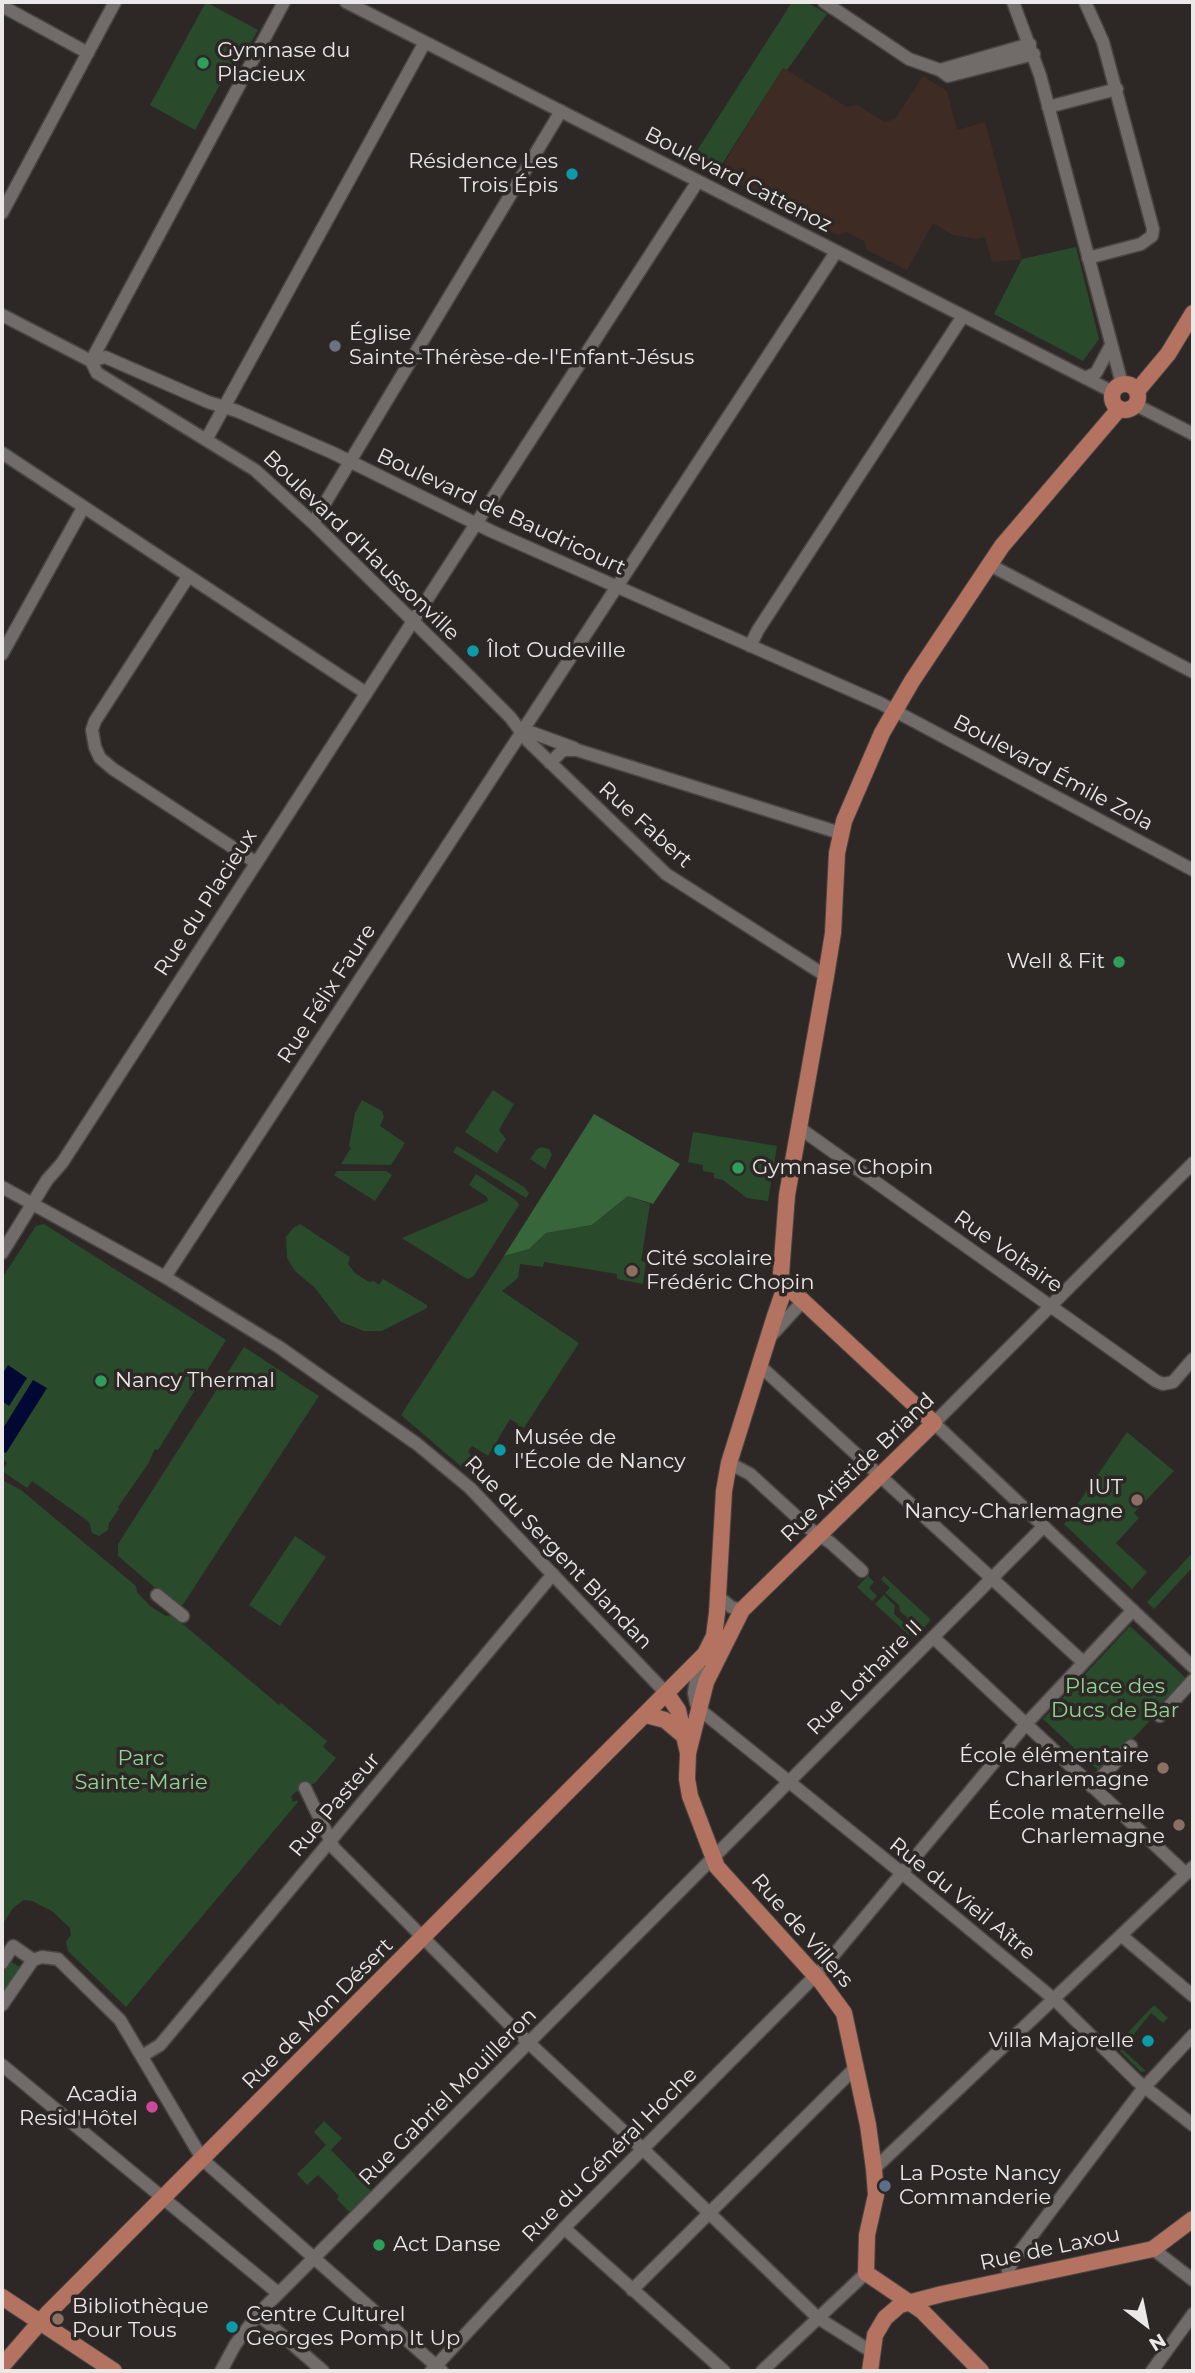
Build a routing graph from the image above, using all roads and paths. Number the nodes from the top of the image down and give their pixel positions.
1 (115, 2) edge
2 (284, 2) edge
3 (345, 2) edge
4 (824, 2) edge
5 (1013, 2) edge
6 (1085, 2) edge
7 (2, 6) edge
8 (425, 41) junction
9 (1032, 49) junction
10 (88, 53) junction
11 (1117, 89) junction
12 (1048, 107) junction
13 (561, 111) junction
14 (698, 181) junction
15 (2, 213) edge
16 (836, 252) junction
17 (1087, 257) junction
18 (1193, 313) edge
19 (2, 315) edge
20 (963, 316) junction
21 (1111, 345) junction
22 (91, 361) junction
23 (1085, 378) junction
24 (1127, 393) junction
25 (223, 407) junction
26 (1193, 434) edge
27 (206, 440) junction
28 (2, 453) edge
29 (351, 463) junction
30 (83, 508) junction
31 (313, 523) junction
32 (476, 524) junction
33 (990, 565) junction
34 (188, 577) junction
35 (617, 587) junction
36 (412, 621) junction
37 (750, 646) junction
38 (2, 654) edge
39 (1193, 672) edge
40 (366, 693) junction
41 (894, 710) junction
42 (521, 732) junction
43 (577, 750) junction
44 (550, 763) junction
45 (841, 833) junction
46 (255, 862) junction
47 (1193, 870) edge
48 (826, 976) junction
49 (798, 1128) junction
50 (1193, 1163) edge
51 (2, 1187) edge
52 (32, 1205) junction
53 (2, 1253) edge
54 (164, 1278) junction
55 (789, 1288) junction
56 (803, 1301) junction
57 (1050, 1305) junction
58 (769, 1338) junction
59 (1193, 1359) edge
60 (759, 1365) junction
61 (934, 1423) junction
62 (729, 1463) junction
63 (880, 1474) junction
64 (1044, 1526) junction
65 (820, 1535) junction
66 (862, 1571) dead end
67 (553, 1574) junction
68 (992, 1578) junction
69 (157, 1595) dead end
70 (719, 1597) junction
71 (742, 1610) junction
72 (1133, 1610) junction
73 (183, 1616) dead end
74 (933, 1637) junction
75 (699, 1662) junction
76 (1083, 1662) junction
77 (1193, 1667) edge
78 (1193, 1680) edge
79 (667, 1694) junction
80 (700, 1709) junction
81 (646, 1715) junction
82 (1160, 1716) dead end
83 (1026, 1724) junction
84 (684, 1736) junction
85 (1130, 1746) dead end
86 (688, 1753) junction
87 (788, 1782) junction
88 (1092, 1787) junction
89 (305, 1788) dead end
90 (329, 1841) junction
91 (713, 1858) junction
92 (1190, 1871) edge
93 (902, 1873) junction
94 (1122, 1936) junction
95 (423, 1938) junction
96 (33, 1960) junction
97 (2, 1963) edge
98 (815, 1975) junction
99 (1193, 1996) edge
100 (1055, 2000) junction
101 (2, 2005) edge
102 (1193, 2035) edge
103 (528, 2043) junction
104 (142, 2056) junction
105 (2, 2065) edge
106 (857, 2066) junction
107 (1144, 2086) junction
108 (1193, 2125) edge
109 (643, 2149) junction
110 (203, 2160) junction
111 (874, 2169) junction
112 (164, 2198) junction
113 (709, 2212) junction
114 (1193, 2219) edge
115 (564, 2228) junction
116 (1153, 2249) junction
117 (314, 2259) junction
118 (866, 2273) junction
119 (1009, 2279) junction
120 (1193, 2280) edge
121 (632, 2290) junction
122 (278, 2293) junction
123 (2, 2297) edge
124 (908, 2302) junction
125 (258, 2314) junction
126 (1193, 2314) edge
127 (818, 2318) junction
128 (40, 2322) junction
129 (872, 2352) junction
130 (2, 2366) edge
131 (436, 2369) edge
132 (114, 2371) edge
133 (222, 2371) edge
134 (323, 2371) edge
135 (724, 2371) edge
136 (762, 2371) edge
137 (870, 2371) edge
138 (981, 2371) edge
139 (1152, 2371) edge

1 - 10 street
2 - 22 street
3 - 8 street, Boulevard Cattenoz
4 - 9 street
5 - 9 street
6 - 11 street
7 - 10 street
8 - 13 street, Boulevard Cattenoz
8 - 25 street
9 - 12 street
10 - 15 street
11 - 12 street
11 - 17 street
12 - 17 street
13 - 14 street, Boulevard Cattenoz
13 - 29 street
14 - 16 street, Boulevard Cattenoz
14 - 32 street, Rue du Placieux
16 - 20 street, Boulevard Cattenoz
16 - 35 street, Rue Félix Faure
17 - 21 street
18 - 24 main road
19 - 22 street
20 - 23 street, Boulevard Cattenoz
20 - 37 street
21 - 23 street
21 - 24 street
22 - 25 street, Boulevard de Baudricourt
22 - 27 street, Boulevard d'Haussonville
23 - 24 street, Boulevard Cattenoz
24 - 26 street, Boulevard Cattenoz
24 - 33 main road
25 - 27 street
25 - 29 street, Boulevard de Baudricourt
27 - 31 street, Boulevard d'Haussonville
28 - 30 street
29 - 31 street
29 - 32 street, Boulevard de Baudricourt
30 - 34 street
30 - 38 street
31 - 36 street, Boulevard d'Haussonville
32 - 35 street, Boulevard de Baudricourt
32 - 36 street, Rue du Placieux
33 - 39 street
33 - 41 main road
34 - 40 street
34 - 46 street
35 - 37 street, Boulevard de Baudricourt
35 - 42 street, Rue Félix Faure
36 - 40 street, Rue du Placieux
36 - 42 street, Boulevard d'Haussonville
37 - 41 street, Boulevard de Baudricourt
40 - 46 street, Rue du Placieux
41 - 45 main road
41 - 47 street, Boulevard Émile Zola
42 - 43 street
42 - 44 street, Rue Fabert
42 - 54 street, Rue Félix Faure
43 - 44 street
43 - 45 street
44 - 48 street, Rue Fabert
45 - 48 main road
46 - 52 street, Rue du Placieux
48 - 49 main road
49 - 55 main road
49 - 57 street, Rue Voltaire
50 - 57 street, Rue Aristide Briand
51 - 52 street
52 - 53 street, Rue du Placieux
52 - 54 street
54 - 67 street, Rue du Sergent Blandan
55 - 56 main road
55 - 58 main road
56 - 58 street
56 - 61 main road
57 - 59 street, Rue Voltaire
57 - 61 street, Rue Aristide Briand
58 - 60 main road
60 - 62 main road
60 - 63 street
61 - 63 main road, Rue Aristide Briand
61 - 64 street
62 - 65 street
62 - 70 main road
63 - 65 main road, Rue Aristide Briand
63 - 68 street
64 - 68 street, Rue Lothaire II
64 - 72 street
65 - 66 street
65 - 71 main road, Rue Aristide Briand
67 - 79 street, Rue du Sergent Blandan
67 - 90 street, Rue Pasteur
68 - 74 street, Rue Lothaire II
68 - 76 street
69 - 73 street
70 - 71 street
70 - 75 main road, Rue de Mon Désert
71 - 80 main road, Rue Aristide Briand
72 - 76 street
72 - 77 street
74 - 83 street
74 - 87 street, Rue Lothaire II
75 - 79 main road, Rue de Mon Désert
75 - 80 street
76 - 83 street
78 - 82 street
79 - 81 main road, Rue de Mon Désert
79 - 84 main road, Rue de Villers
80 - 86 main road, Rue Aristide Briand
80 - 87 street, Rue du Vieil Aître
81 - 84 main road
81 - 95 main road, Rue de Mon Désert
83 - 88 street
83 - 93 street, Rue du Général Hoche
84 - 86 main road, Rue de Villers
85 - 88 street
86 - 91 main road, Rue de Villers
87 - 91 street, Rue Lothaire II
87 - 93 street, Rue du Vieil Aître
88 - 92 street
89 - 90 street
90 - 95 street
90 - 104 street, Rue Pasteur
91 - 98 main road, Rue de Villers
91 - 103 street, Rue Gabriel Mouilleron
92 - 94 street
93 - 98 street, Rue du Général Hoche
93 - 100 street, Rue du Vieil Aître
94 - 99 street
94 - 100 street
95 - 103 street
95 - 110 main road, Rue de Mon Désert
96 - 97 street
96 - 101 street
96 - 104 street
98 - 106 main road, Rue de Villers
98 - 109 street, Rue du Général Hoche
100 - 107 street, Rue du Vieil Aître
100 - 111 street
102 - 107 street
103 - 109 street
103 - 117 street, Rue Gabriel Mouilleron
104 - 110 street
105 - 112 street
106 - 111 main road, Rue de Villers
106 - 113 street
107 - 108 street, Rue du Vieil Aître
107 - 119 street
109 - 113 street
109 - 115 street, Rue du Général Hoche
110 - 112 main road, Rue de Mon Désert
110 - 117 street
111 - 118 main road, Rue de Villers
112 - 122 street
112 - 128 main road, Rue de Mon Désert
113 - 121 street
113 - 127 street
114 - 116 main road, Rue de Laxou
115 - 121 street
115 - 131 street, Rue du Général Hoche
116 - 119 main road, Rue de Laxou
116 - 120 street
117 - 122 street, Rue Gabriel Mouilleron
117 - 131 street
118 - 124 main road
118 - 127 street
119 - 124 main road, Rue de Laxou
121 - 135 street
122 - 125 street, Rue Gabriel Mouilleron
123 - 128 main road
124 - 129 main road
124 - 138 main road
125 - 133 street, Rue Gabriel Mouilleron
125 - 134 street
126 - 139 street
127 - 129 street
127 - 136 street
128 - 130 main road, Rue de Mon Désert
128 - 132 main road
129 - 137 main road

